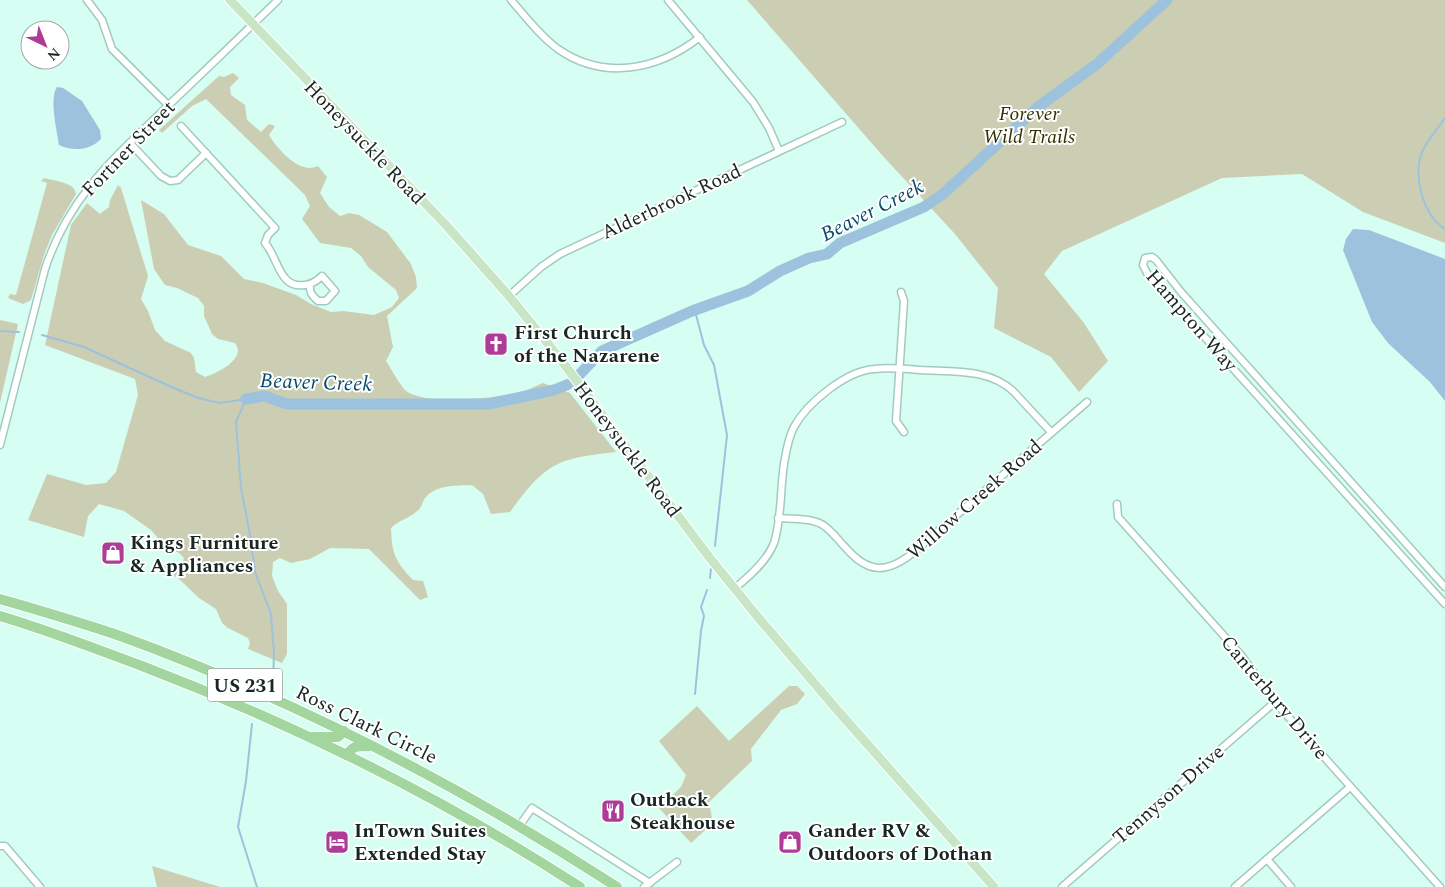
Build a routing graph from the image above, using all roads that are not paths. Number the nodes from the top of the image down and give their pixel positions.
1 (87, 0) edge
2 (230, 0) edge
3 (278, 0) edge
4 (511, 0) edge
5 (668, 0) edge
6 (253, 24) junction
7 (700, 38) junction
8 (169, 106) junction
9 (842, 122) dead end
10 (181, 126) dead end
11 (130, 143) junction
12 (779, 151) junction
13 (206, 153) junction
14 (310, 284) dead end
15 (900, 292) dead end
16 (509, 296) junction
17 (900, 369) junction
18 (1087, 402) dead end
19 (904, 432) dead end
20 (1051, 432) junction
21 (0, 445) edge
22 (1117, 504) dead end
23 (778, 518) junction
24 (1445, 587) edge
25 (735, 588) junction
26 (0, 590) edge
27 (0, 598) edge
28 (18, 604) junction
29 (1445, 604) edge
30 (3, 618) edge
31 (1275, 702) junction
32 (344, 731) junction
33 (311, 737) junction
34 (375, 746) junction
35 (347, 754) junction
36 (1350, 787) junction
37 (520, 825) junction
38 (0, 846) edge
39 (1266, 859) junction
40 (677, 862) dead end
41 (647, 885) edge
42 (993, 886) edge
43 (40, 887) edge
44 (580, 887) edge
45 (617, 887) edge
46 (1062, 887) edge
47 (1235, 887) edge
48 (1290, 887) edge
49 (1440, 887) edge

1 - 8 street
2 - 6 main road, Honeysuckle Road
3 - 6 street, Fortner Street
4 - 7 street
5 - 7 street
6 - 8 street, Fortner Street
6 - 16 main road, Honeysuckle Road
7 - 12 street
8 - 11 street, Fortner Street
9 - 12 street, Alderbrook Road
10 - 13 street
11 - 13 street
11 - 21 street, Fortner Street
12 - 16 street, Alderbrook Road
13 - 14 street
15 - 17 street
16 - 25 main road, Honeysuckle Road
17 - 19 street
17 - 20 street
17 - 23 street
18 - 20 street, Willow Creek Road
20 - 23 street, Willow Creek Road
22 - 31 street, Canterbury Drive
23 - 25 street
24 - 29 street, Hampton Way
25 - 42 main road, Honeysuckle Road
26 - 28 highway
27 - 28 highway, Ross Clark Circle / US 231
28 - 32 highway, Ross Clark Circle / US 231
30 - 33 highway, Ross Clark Circle / US 231
31 - 36 street, Canterbury Drive
31 - 46 street, Tennyson Drive
32 - 33 highway
32 - 34 highway, Ross Clark Circle / US 231
33 - 35 highway, Ross Clark Circle / US 231
34 - 35 highway
34 - 37 highway, Ross Clark Circle / US 231
35 - 44 highway, Ross Clark Circle / US 231
36 - 39 street
36 - 49 street, Canterbury Drive
37 - 41 street
37 - 45 highway, Ross Clark Circle / US 231
38 - 43 street
39 - 47 street
39 - 48 street
40 - 41 street

